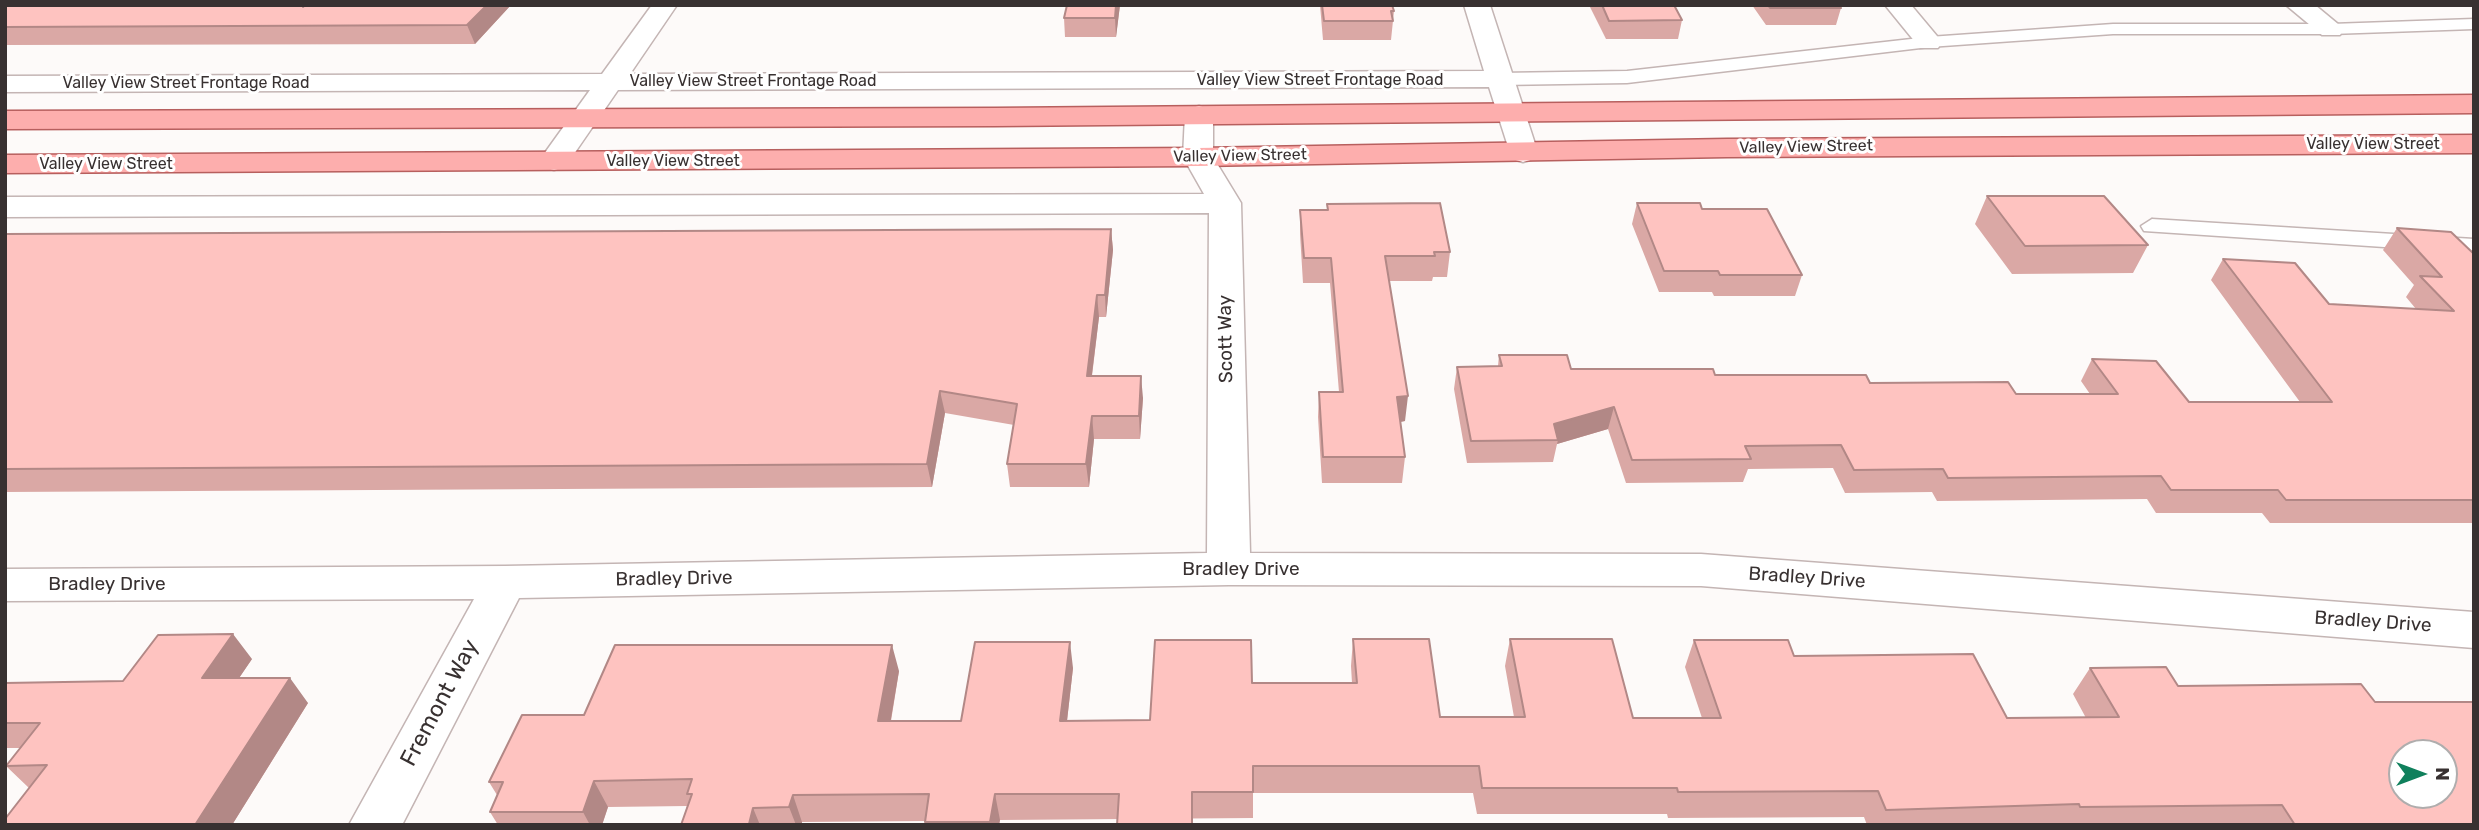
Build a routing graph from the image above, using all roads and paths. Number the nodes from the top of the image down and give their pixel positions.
1 (665, 5) edge
2 (1478, 5) edge
3 (1897, 5) edge
4 (2298, 5) edge
5 (2474, 24) edge
6 (2332, 29) junction
7 (1928, 42) junction
8 (1500, 79) junction
9 (611, 82) junction
10 (5, 84) edge
11 (2474, 104) edge
12 (1512, 113) junction
13 (1199, 116) junction
14 (588, 117) junction
15 (5, 120) edge
16 (2474, 144) edge
17 (1523, 153) junction
18 (1198, 157) junction
19 (554, 162) junction
20 (5, 164) edge
21 (1225, 203) junction
22 (5, 207) edge
23 (2152, 226) dead end
24 (2474, 246) edge
25 (1229, 569) junction
26 (505, 582) junction
27 (5, 585) edge
28 (2474, 630) edge
29 (375, 825) edge

1 - 9 street
2 - 8 street
3 - 7 street
4 - 6 street
5 - 6 lane
6 - 7 lane
7 - 8 lane
8 - 9 street, Valley View Street Frontage Road
8 - 12 street
9 - 10 street, Valley View Street Frontage Road
9 - 14 street
11 - 12 main road, Valley View Street
12 - 13 main road, Valley View Street
12 - 17 street
13 - 14 main road, Valley View Street
13 - 18 street
14 - 15 main road, Valley View Street
14 - 19 street
16 - 17 main road, Valley View Street
17 - 18 main road, Valley View Street
18 - 19 main road, Valley View Street
18 - 21 street, Scott Way
19 - 20 main road, Valley View Street
21 - 22 street
21 - 25 street, Scott Way
23 - 24 lane
25 - 26 street, Bradley Drive
25 - 28 street, Bradley Drive
26 - 27 street, Bradley Drive
26 - 29 street, Fremont Way

